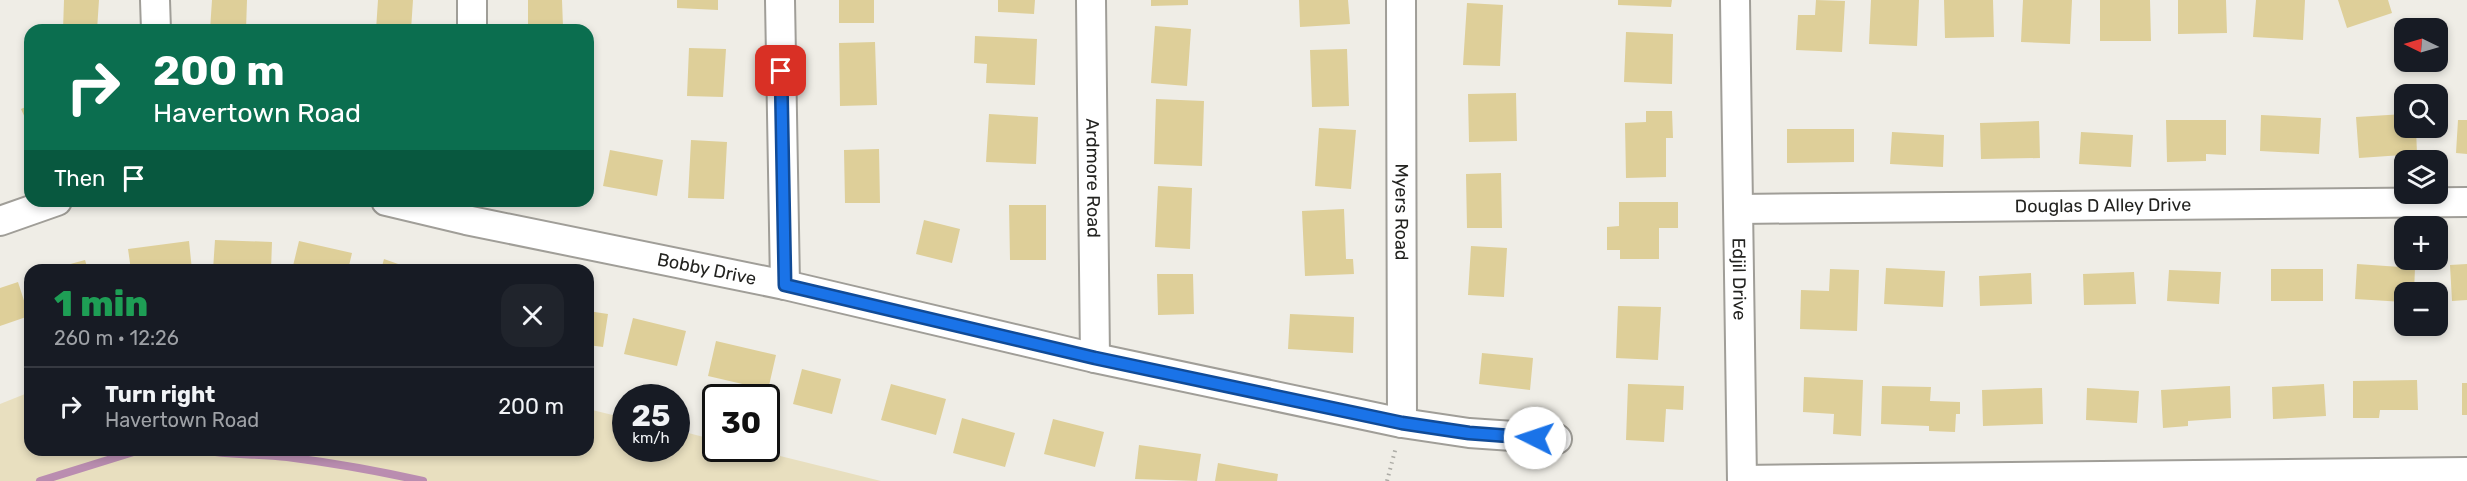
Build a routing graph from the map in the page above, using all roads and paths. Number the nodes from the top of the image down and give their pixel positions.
1 (155, 0) edge
2 (472, 0) edge
3 (780, 0) edge
4 (1091, 0) edge
5 (1401, 0) edge
6 (1735, 0) edge
7 (156, 24) edge
8 (471, 24) edge
9 (2467, 202) edge
10 (40, 207) edge
11 (435, 207) edge
12 (1739, 209) junction
13 (467, 211) edge
14 (0, 221) edge
15 (785, 285) junction
16 (1095, 358) junction
17 (1402, 423) junction
18 (1557, 439) dead end
19 (2467, 471) edge
20 (1387, 481) edge
21 (1742, 481) edge

1 - 7 street
2 - 8 street
3 - 15 street
4 - 16 street, Ardmore Road
5 - 17 street, Myers Road
6 - 12 street, Edjil Drive
9 - 12 street, Douglas D Alley Drive
10 - 14 street
11 - 13 street, Bobby Drive
12 - 21 street, Edjil Drive
13 - 15 street, Bobby Drive
15 - 16 street, Bobby Drive
16 - 17 street, Bobby Drive
17 - 18 street, Bobby Drive
17 - 20 path
19 - 21 street

